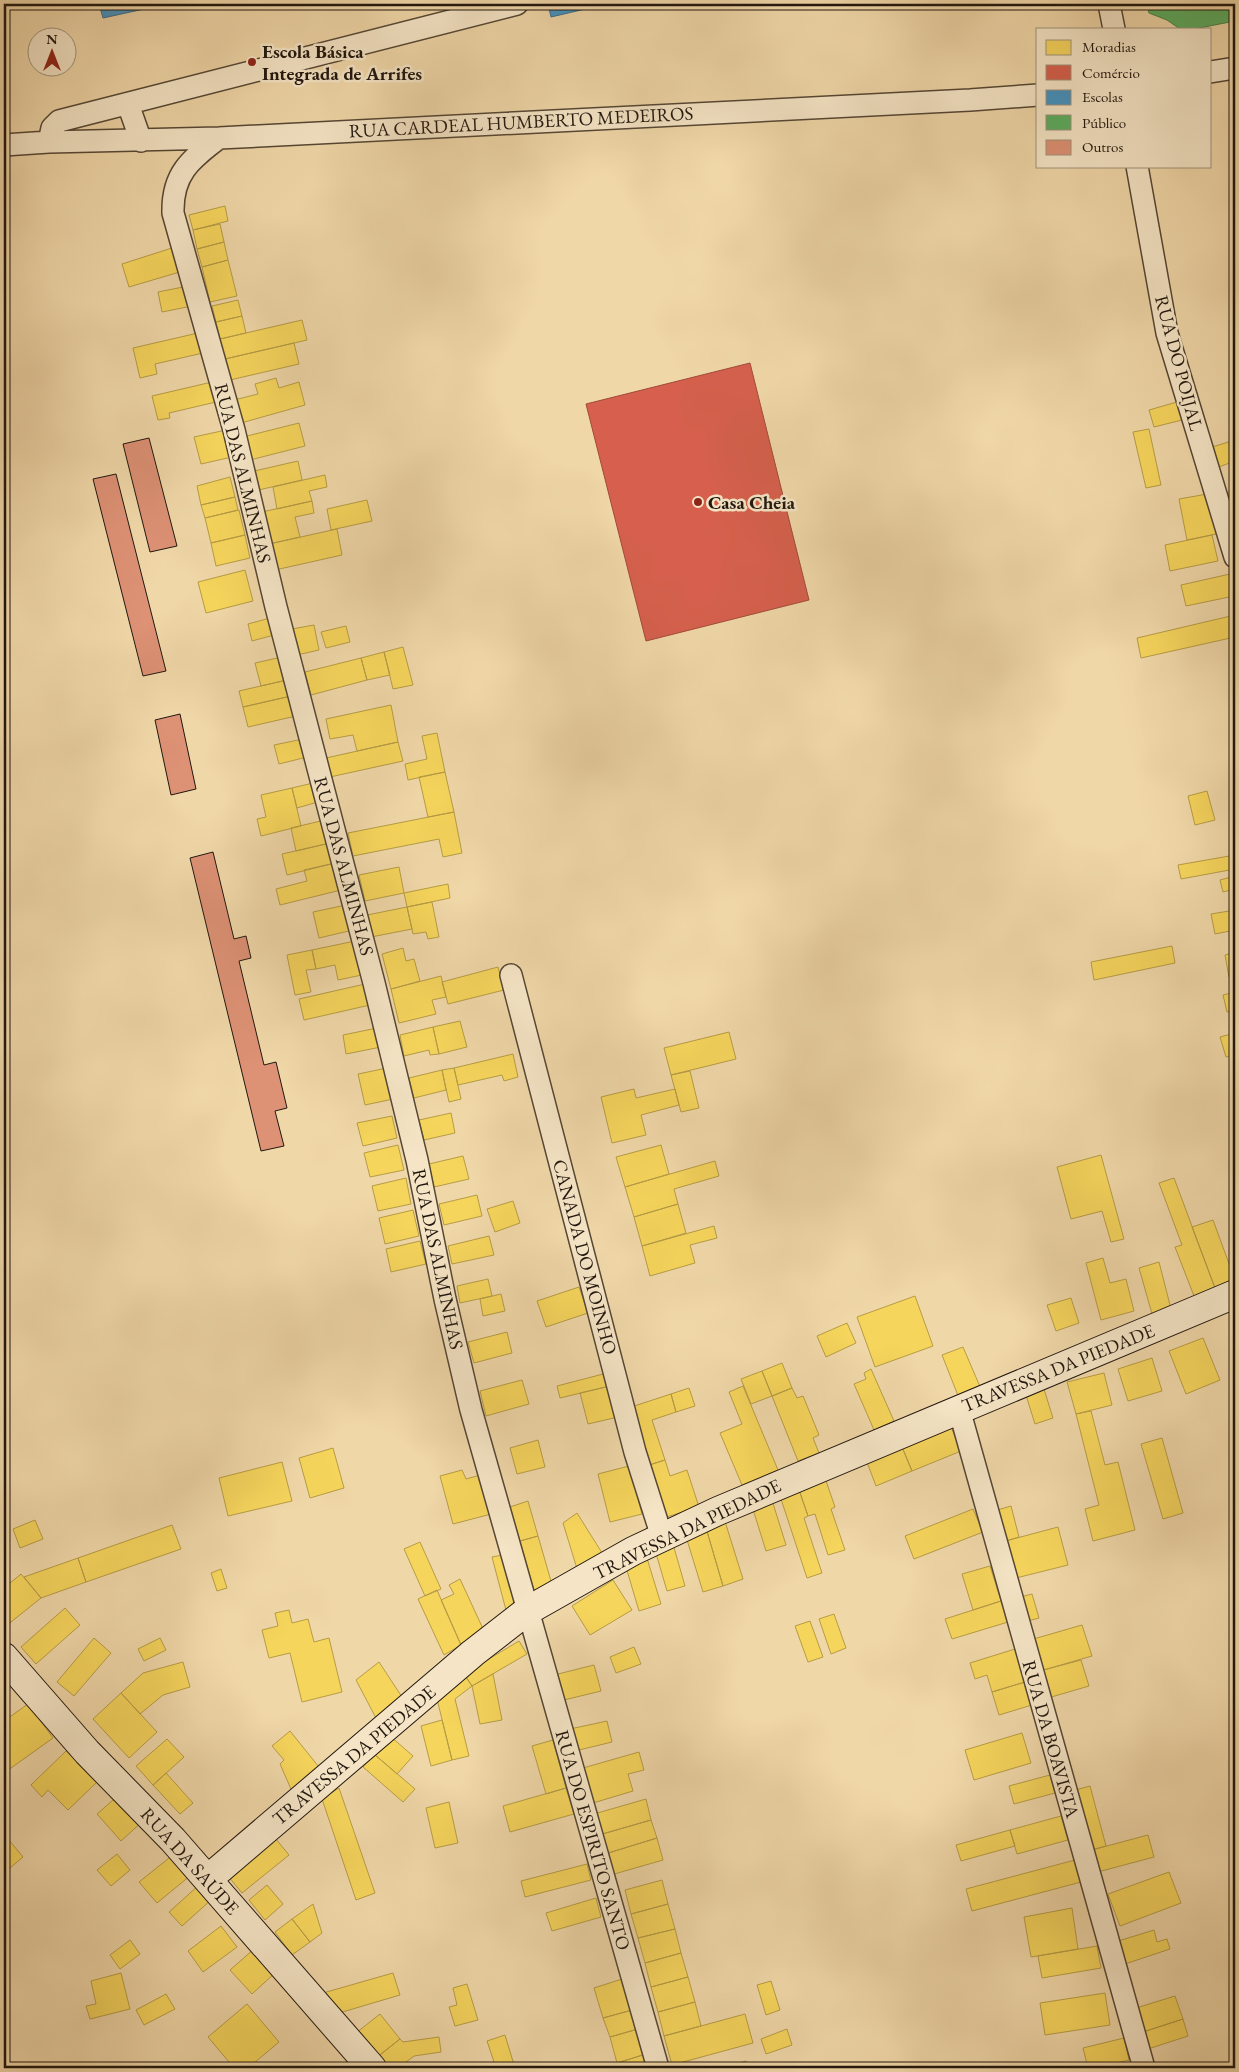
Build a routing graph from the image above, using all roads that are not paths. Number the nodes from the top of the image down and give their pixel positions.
1 (517, 4) edge
2 (1109, 4) edge
3 (1114, 28) edge
4 (1235, 68) edge
5 (1212, 72) edge
6 (1036, 95) edge
7 (128, 104) junction
8 (219, 138) junction
9 (141, 141) junction
10 (49, 142) junction
11 (4, 145) edge
12 (1137, 168) edge
13 (1235, 557) edge
14 (511, 975) dead end
15 (1235, 1294) edge
16 (959, 1409) junction
17 (662, 1537) junction
18 (527, 1611) junction
19 (4, 1657) edge
20 (208, 1880) junction
21 (372, 2068) edge
22 (658, 2068) edge
23 (1144, 2068) edge

1 - 7 street
2 - 3 street
4 - 5 street
6 - 8 street, RUA CARDEAL HUMBERTO MEDEIROS
7 - 9 street
7 - 10 street
8 - 9 street, RUA CARDEAL HUMBERTO MEDEIROS
8 - 18 street, RUA DAS ALMINHAS
9 - 10 street, RUA CARDEAL HUMBERTO MEDEIROS
10 - 11 street, RUA CARDEAL HUMBERTO MEDEIROS
12 - 13 street, RUA DO POIJAL
14 - 17 street, CANADA DO MOINHO
15 - 16 street, TRAVESSA DA PIEDADE
16 - 17 street, TRAVESSA DA PIEDADE
16 - 23 street, RUA DA BOAVISTA
17 - 18 street, TRAVESSA DA PIEDADE
18 - 20 street, TRAVESSA DA PIEDADE
18 - 22 street, RUA DO ESPIRITO SANTO
19 - 20 street, RUA DA SAÚDE
20 - 21 street, RUA DA SAÚDE

